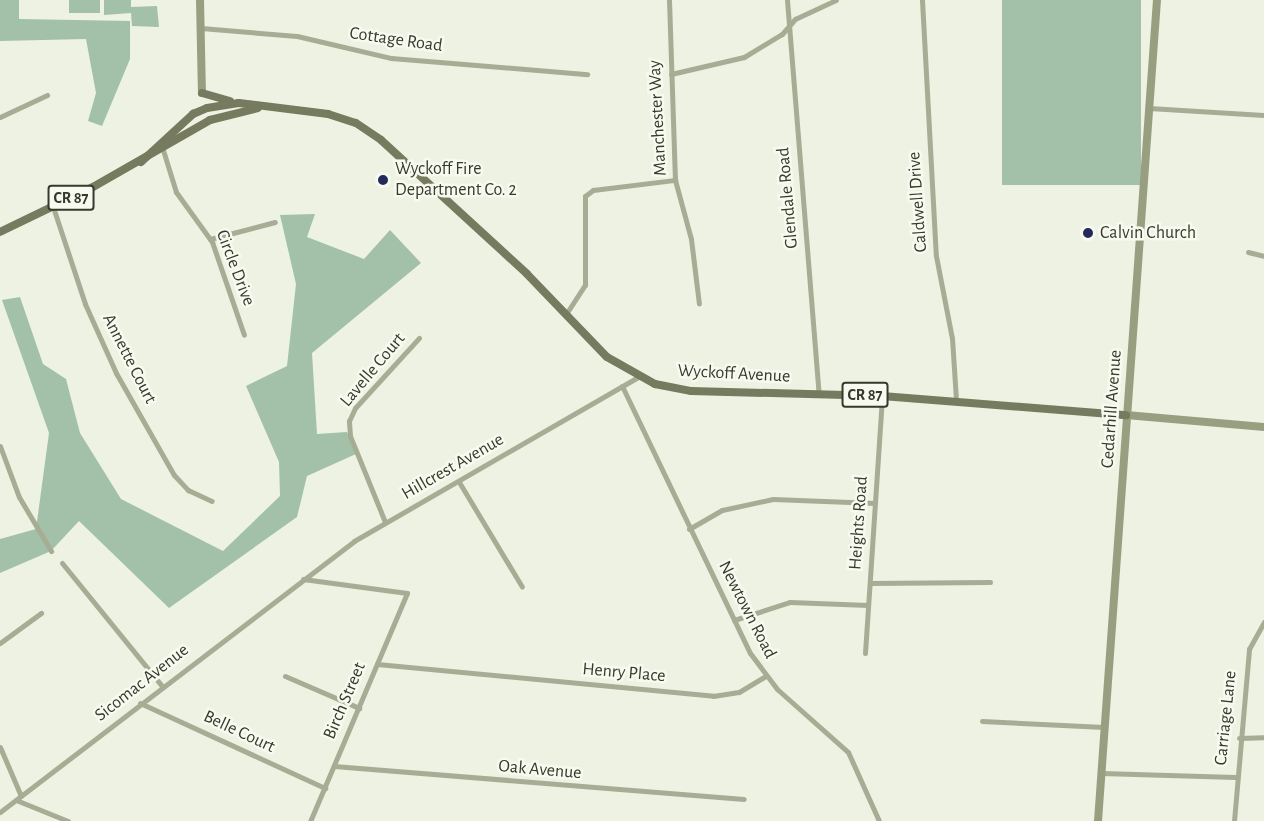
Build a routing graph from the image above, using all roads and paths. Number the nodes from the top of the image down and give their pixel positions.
1 (200, 0) edge
2 (669, 0) edge
3 (788, 0) edge
4 (836, 0) edge
5 (922, 0) edge
6 (1157, 0) edge
7 (789, 25) junction
8 (201, 28) junction
9 (587, 74) dead end
10 (671, 75) junction
11 (202, 93) junction
12 (47, 95) dead end
13 (239, 103) junction
14 (268, 106) junction
15 (207, 108) junction
16 (1149, 108) junction
17 (1264, 115) edge
18 (0, 117) edge
19 (210, 120) junction
20 (163, 150) junction
21 (141, 162) junction
22 (675, 180) junction
23 (53, 207) junction
24 (275, 222) dead end
25 (0, 232) edge
26 (210, 238) junction
27 (1248, 252) dead end
28 (1264, 256) edge
29 (699, 304) dead end
30 (566, 314) junction
31 (244, 335) dead end
32 (419, 338) dead end
33 (638, 376) junction
34 (622, 386) junction
35 (819, 394) junction
36 (882, 396) junction
37 (956, 400) junction
38 (1126, 415) junction
39 (1264, 427) edge
40 (1, 449) edge
41 (459, 482) junction
42 (212, 501) dead end
43 (875, 503) junction
44 (385, 522) junction
45 (689, 529) junction
46 (51, 551) dead end
47 (62, 563) dead end
48 (303, 579) junction
49 (870, 582) junction
50 (990, 582) dead end
51 (522, 587) dead end
52 (868, 605) junction
53 (41, 612) dead end
54 (734, 620) junction
55 (1264, 622) edge
56 (0, 643) edge
57 (865, 653) dead end
58 (377, 664) junction
59 (285, 676) dead end
60 (766, 676) junction
61 (162, 686) junction
62 (140, 703) junction
63 (358, 708) junction
64 (982, 721) dead end
65 (1104, 728) junction
66 (1264, 737) edge
67 (1239, 738) junction
68 (0, 747) edge
69 (334, 766) junction
70 (1101, 773) junction
71 (1235, 777) junction
72 (325, 788) junction
73 (18, 798) junction
74 (744, 799) dead end
75 (0, 812) edge
76 (68, 821) edge
77 (310, 821) edge
78 (879, 821) edge
79 (1098, 821) edge
80 (1234, 821) edge

1 - 8 main road
2 - 10 street, Manchester Way
3 - 7 street, Glendale Road
4 - 7 street
5 - 37 street, Caldwell Drive
6 - 16 main road, Cedarhill Avenue
7 - 10 street
7 - 35 street, Glendale Road
8 - 9 street, Cottage Road
8 - 11 main road
10 - 22 street, Manchester Way
11 - 13 main road
11 - 15 main road
12 - 18 street
13 - 14 main road, Wyckoff Avenue / CR 87
13 - 15 main road, Wyckoff Avenue / CR 87
14 - 19 main road, Wyckoff Avenue / CR 87
14 - 30 main road, Wyckoff Avenue / CR 87
15 - 19 main road
15 - 21 main road, Wyckoff Avenue / CR 87
16 - 17 street
16 - 38 main road, Cedarhill Avenue
19 - 20 main road, Wyckoff Avenue / CR 87
20 - 21 main road, Wyckoff Avenue / CR 87
20 - 26 street, Circle Drive
21 - 23 main road, Wyckoff Avenue / CR 87
22 - 29 street, Manchester Way
22 - 30 street
23 - 25 main road, Wyckoff Avenue / CR 87
23 - 42 street, Annette Court
24 - 26 street
26 - 31 street, Circle Drive
27 - 28 street
30 - 33 main road, Wyckoff Avenue / CR 87
32 - 44 street, Lavelle Court
33 - 34 street, Hillcrest Avenue
33 - 35 main road, Wyckoff Avenue / CR 87
34 - 41 street, Hillcrest Avenue
34 - 45 street, Newtown Road
35 - 36 main road, Wyckoff Avenue / CR 87
36 - 37 main road, Wyckoff Avenue / CR 87
36 - 43 street, Heights Road
37 - 38 main road, Wyckoff Avenue / CR 87
38 - 39 main road, Wyckoff Avenue / CR 87
38 - 65 main road, Cedarhill Avenue
40 - 46 street
41 - 44 street, Hillcrest Avenue
41 - 51 street
43 - 45 street
43 - 49 street, Heights Road
44 - 48 street, Hillcrest Avenue
45 - 54 street, Newtown Road
47 - 61 street
48 - 58 street, Birch Street
48 - 61 street, Sicomac Avenue
49 - 50 street
49 - 52 street, Heights Road
52 - 54 street
52 - 57 street, Heights Road
53 - 56 street
54 - 60 street, Newtown Road
55 - 67 street, Carriage Lane
58 - 60 street, Henry Place
58 - 63 street, Birch Street
59 - 63 street
60 - 78 street, Newtown Road
61 - 62 street, Sicomac Avenue
62 - 72 street, Belle Court
62 - 73 street, Sicomac Avenue
63 - 69 street, Birch Street
64 - 65 street
65 - 70 main road, Cedarhill Avenue
66 - 67 street
67 - 71 street, Carriage Lane
68 - 73 street
69 - 72 street, Birch Street
69 - 74 street, Oak Avenue
70 - 71 street
70 - 79 main road, Cedarhill Avenue
71 - 80 street, Carriage Lane
72 - 77 street, Birch Street
73 - 75 street, Sicomac Avenue
73 - 76 street

